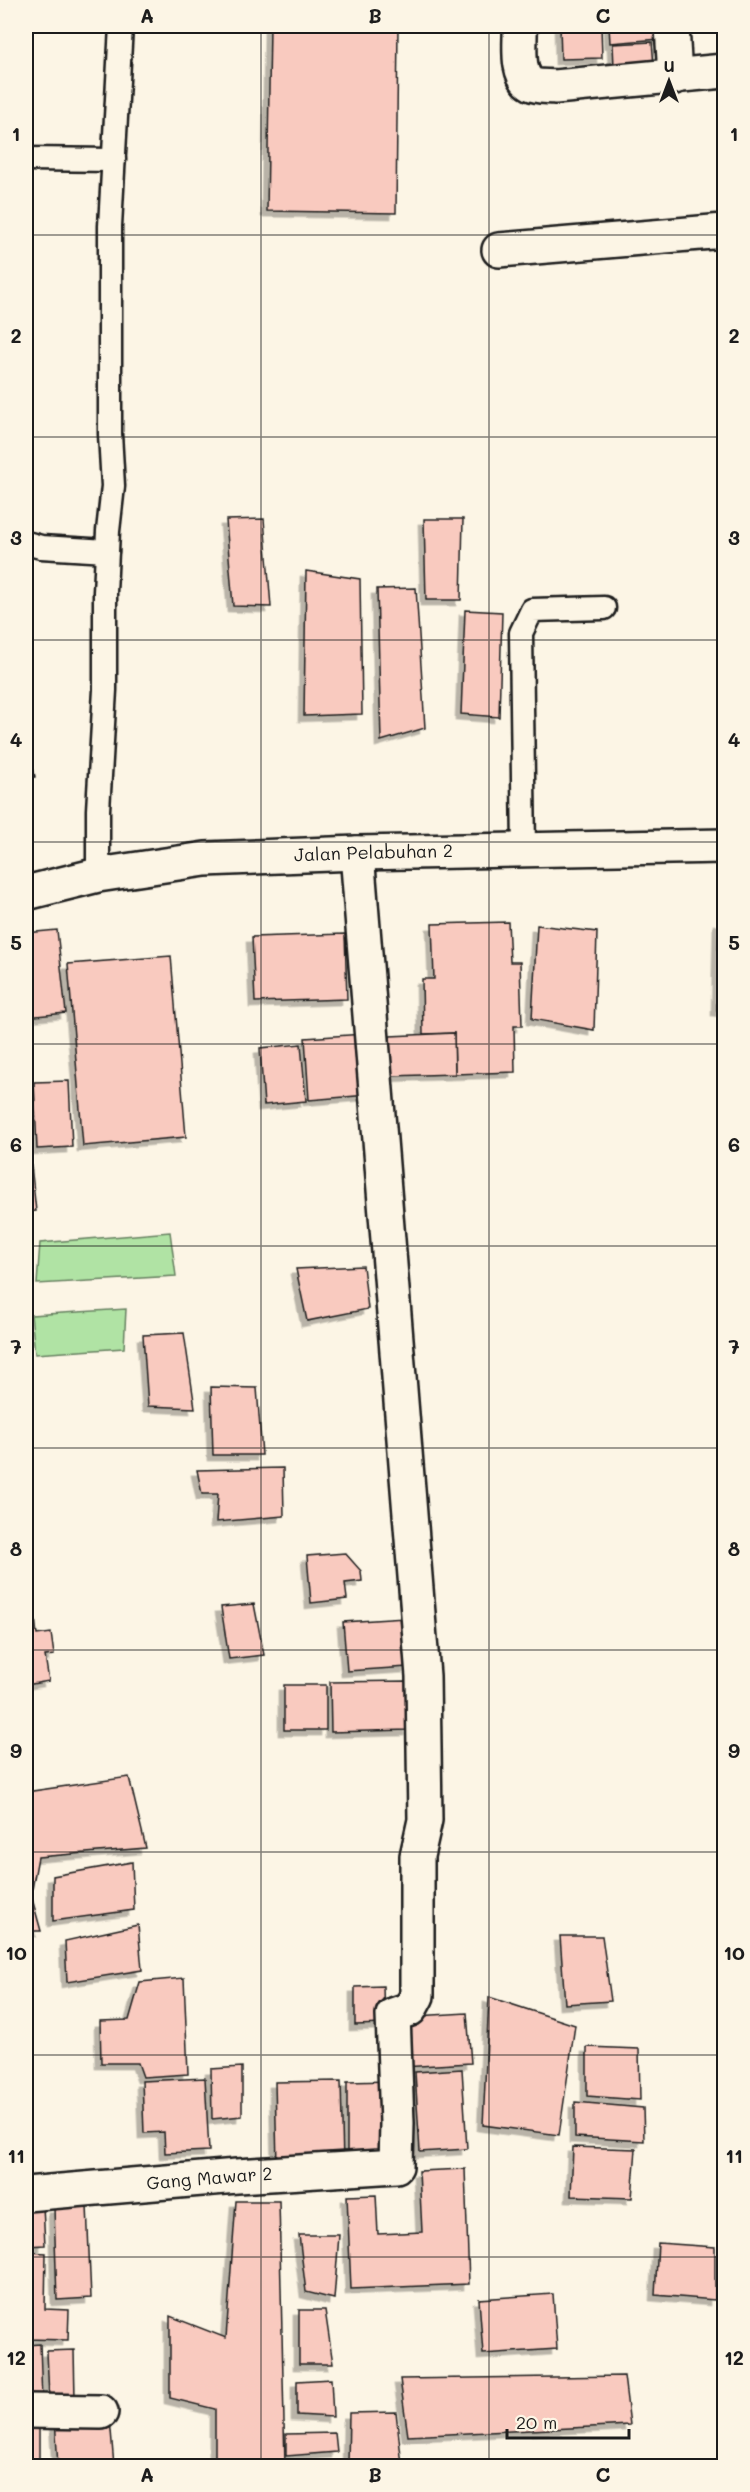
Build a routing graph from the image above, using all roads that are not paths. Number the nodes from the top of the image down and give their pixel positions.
1 (121, 26) edge
2 (520, 26) edge
3 (672, 26) edge
4 (724, 71) edge
5 (675, 77) junction
6 (26, 159) edge
7 (114, 160) junction
8 (724, 231) edge
9 (499, 250) dead end
10 (26, 543) edge
11 (107, 551) junction
12 (604, 608) dead end
13 (724, 846) edge
14 (524, 850) junction
15 (357, 853) junction
16 (98, 875) junction
17 (26, 893) edge
18 (26, 2194) edge
19 (26, 2411) edge
20 (101, 2412) dead end

1 - 7 lane
2 - 5 street
3 - 5 street
4 - 5 street
6 - 7 lane
7 - 11 lane
8 - 9 street
10 - 11 lane
11 - 16 lane
12 - 14 lane
13 - 14 street, Jalan Pelabuhan 2
14 - 15 street, Jalan Pelabuhan 2
15 - 16 street, Jalan Pelabuhan 2
15 - 18 street, Gang Mawar 2
16 - 17 street, Jalan Pelabuhan 2
19 - 20 street

